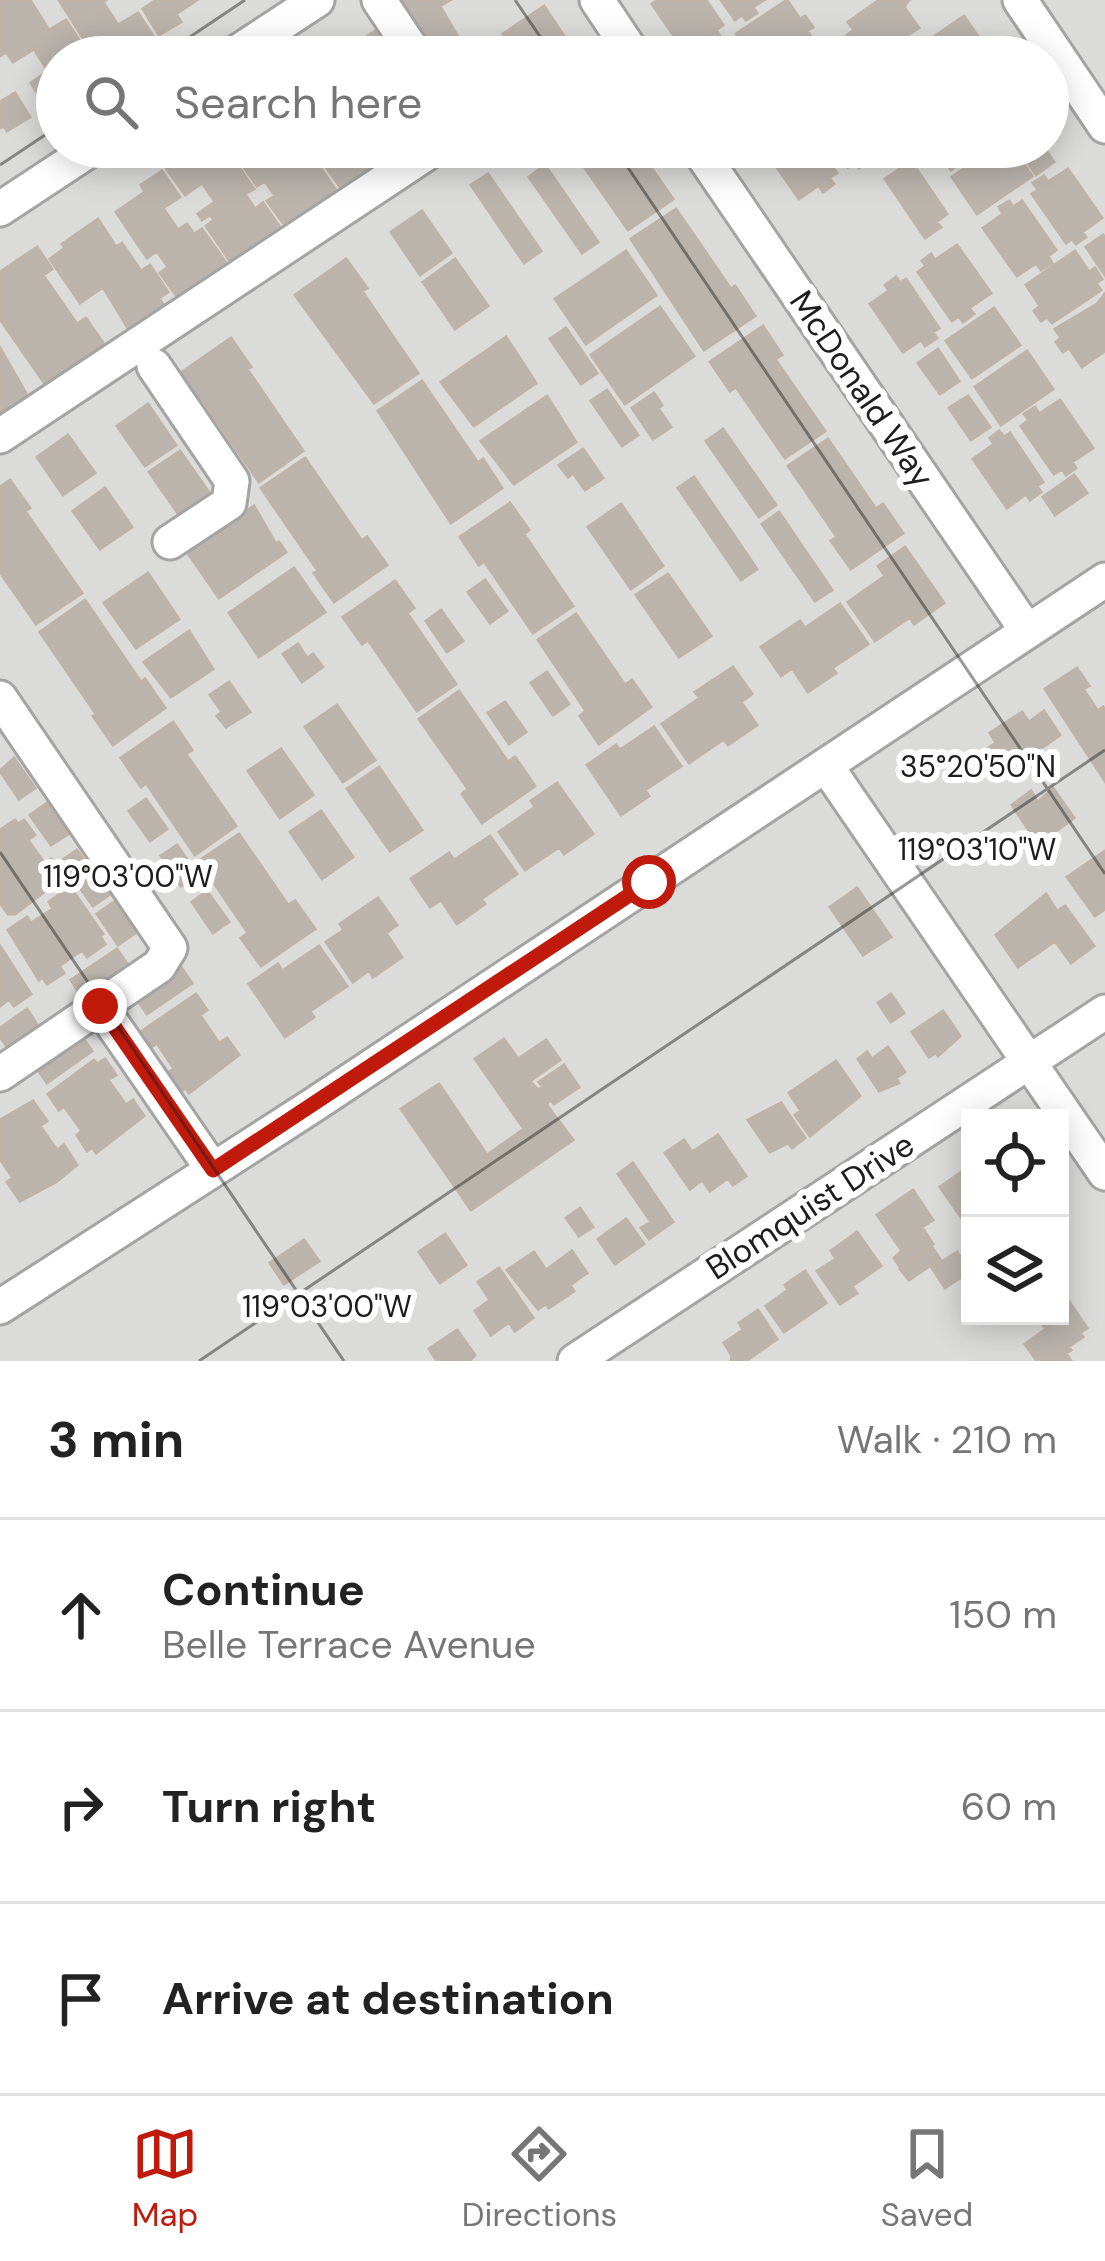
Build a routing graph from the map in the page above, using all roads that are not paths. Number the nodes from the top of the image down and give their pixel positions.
1 (317, 0) edge
2 (380, 0) edge
3 (597, 0) edge
4 (1020, 0) edge
5 (262, 36) edge
6 (403, 36) edge
7 (621, 36) edge
8 (1044, 36) edge
9 (1069, 73) edge
10 (1105, 126) edge
11 (62, 168) edge
12 (404, 168) edge
13 (711, 168) edge
14 (0, 208) edge
15 (154, 366) dead end
16 (0, 436) edge
17 (170, 542) dead end
18 (1105, 580) edge
19 (1027, 631) junction
20 (0, 698) edge
21 (827, 767) junction
22 (100, 1006) junction
23 (1105, 1012) edge
24 (1030, 1061) junction
25 (0, 1074) edge
26 (213, 1170) junction
27 (1105, 1173) edge
28 (0, 1307) edge
29 (574, 1361) edge

1 - 5 street
2 - 6 street
3 - 7 street
4 - 8 street
9 - 10 street
11 - 14 street
12 - 16 street
13 - 19 street, McDonald Way
15 - 17 street
18 - 19 street
19 - 21 street
20 - 22 street
21 - 24 street
21 - 26 street
22 - 25 street
22 - 26 street
23 - 24 street, Blomquist Drive
24 - 27 street
24 - 29 street, Blomquist Drive
26 - 28 street

